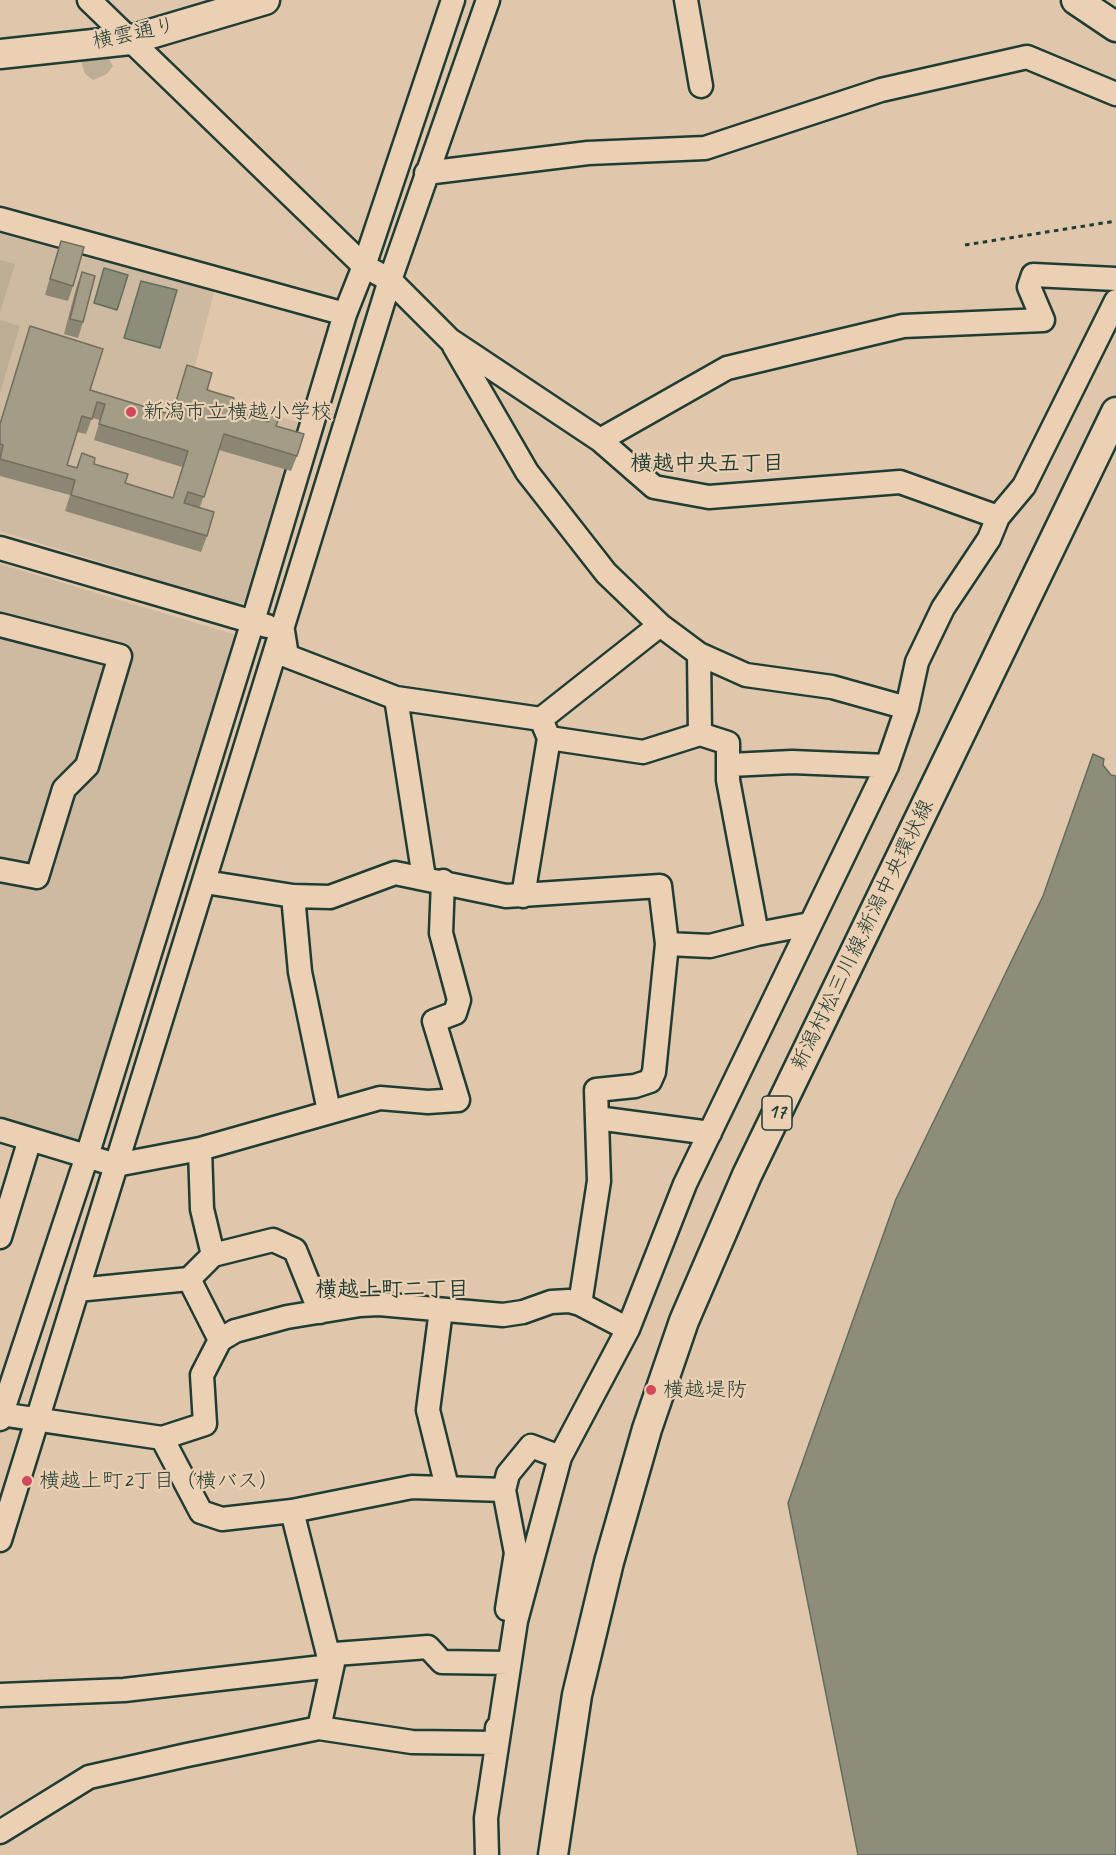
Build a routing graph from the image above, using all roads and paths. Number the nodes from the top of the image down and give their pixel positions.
1 (89, 0) edge
2 (265, 0) edge
3 (453, 0) edge
4 (488, 0) edge
5 (686, 0) edge
6 (1076, 0) edge
7 (1116, 27) edge
8 (130, 40) junction
9 (0, 54) edge
10 (701, 86) dead end
11 (1116, 94) edge
12 (426, 173) junction
13 (0, 219) edge
14 (1116, 221) edge
15 (965, 245) dead end
16 (364, 266) junction
17 (1116, 279) edge
18 (390, 280) junction
19 (1116, 301) edge
20 (345, 314) junction
21 (450, 340) junction
22 (1116, 412) edge
23 (600, 440) junction
24 (998, 517) junction
25 (0, 548) edge
26 (253, 621) junction
27 (0, 625) edge
28 (660, 625) junction
29 (283, 631) junction
30 (699, 654) junction
31 (396, 698) junction
32 (907, 708) junction
33 (545, 728) junction
34 (700, 734) junction
35 (730, 765) junction
36 (887, 766) junction
37 (0, 870) edge
38 (433, 880) junction
39 (205, 882) junction
40 (293, 896) junction
41 (522, 896) junction
42 (810, 924) junction
43 (757, 934) junction
44 (667, 944) junction
45 (329, 1111) junction
46 (597, 1118) junction
47 (0, 1130) edge
48 (711, 1133) junction
49 (30, 1139) junction
50 (200, 1149) junction
51 (87, 1156) junction
52 (116, 1165) junction
53 (0, 1237) edge
54 (213, 1255) junction
55 (189, 1280) junction
56 (76, 1290) junction
57 (580, 1304) junction
58 (441, 1310) junction
59 (320, 1312) junction
60 (628, 1329) junction
61 (220, 1340) junction
62 (0, 1416) edge
63 (36, 1420) junction
64 (162, 1438) junction
65 (560, 1457) junction
66 (447, 1487) junction
67 (504, 1490) junction
68 (292, 1511) junction
69 (0, 1540) edge
70 (503, 1663) junction
71 (331, 1666) junction
72 (0, 1695) edge
73 (319, 1728) junction
74 (496, 1743) junction
75 (0, 1832) edge
76 (487, 1855) edge
77 (553, 1855) edge

1 - 8 street
2 - 8 main road, 横雲通り
3 - 16 street
4 - 12 street
5 - 10 street
6 - 7 main road
8 - 9 main road, 横雲通り
8 - 16 street
11 - 12 street
12 - 18 street
13 - 20 street
14 - 15 path
16 - 18 street
16 - 20 street
17 - 23 street
18 - 21 street
18 - 29 street
19 - 24 street
20 - 26 street
21 - 23 street
21 - 28 street
22 - 77 main road, 新潟村松三川線;新潟中央環状線 / 17
23 - 24 street
24 - 32 street
25 - 26 street
26 - 29 street
26 - 51 street
27 - 37 street
28 - 30 street
28 - 33 street
29 - 31 street
29 - 39 street
30 - 32 street
30 - 34 street
31 - 33 street
31 - 38 street
32 - 36 street
33 - 34 street
33 - 41 street
34 - 35 street
35 - 36 street
35 - 43 street
36 - 42 street
38 - 40 street
38 - 41 street
38 - 45 street
39 - 40 street
39 - 52 street
40 - 45 street
41 - 44 street
42 - 43 street
42 - 48 street
43 - 44 street
44 - 46 street
45 - 50 street
46 - 48 street
46 - 57 street
47 - 49 street
48 - 60 street
49 - 51 street
49 - 53 street
50 - 52 street
50 - 54 street
51 - 52 street
51 - 62 street
52 - 56 street
54 - 55 street
54 - 59 street
55 - 56 street
55 - 61 street
56 - 63 street
57 - 58 street
57 - 60 street
58 - 59 street
58 - 66 street
59 - 61 street
60 - 65 street
61 - 64 street
62 - 63 street
63 - 64 street
63 - 69 street
64 - 68 street
65 - 67 street
65 - 70 street
66 - 67 street
66 - 68 street
67 - 70 street
68 - 71 street
70 - 71 street
70 - 74 street
71 - 72 street
71 - 73 street
73 - 74 street
73 - 75 street
74 - 76 street

